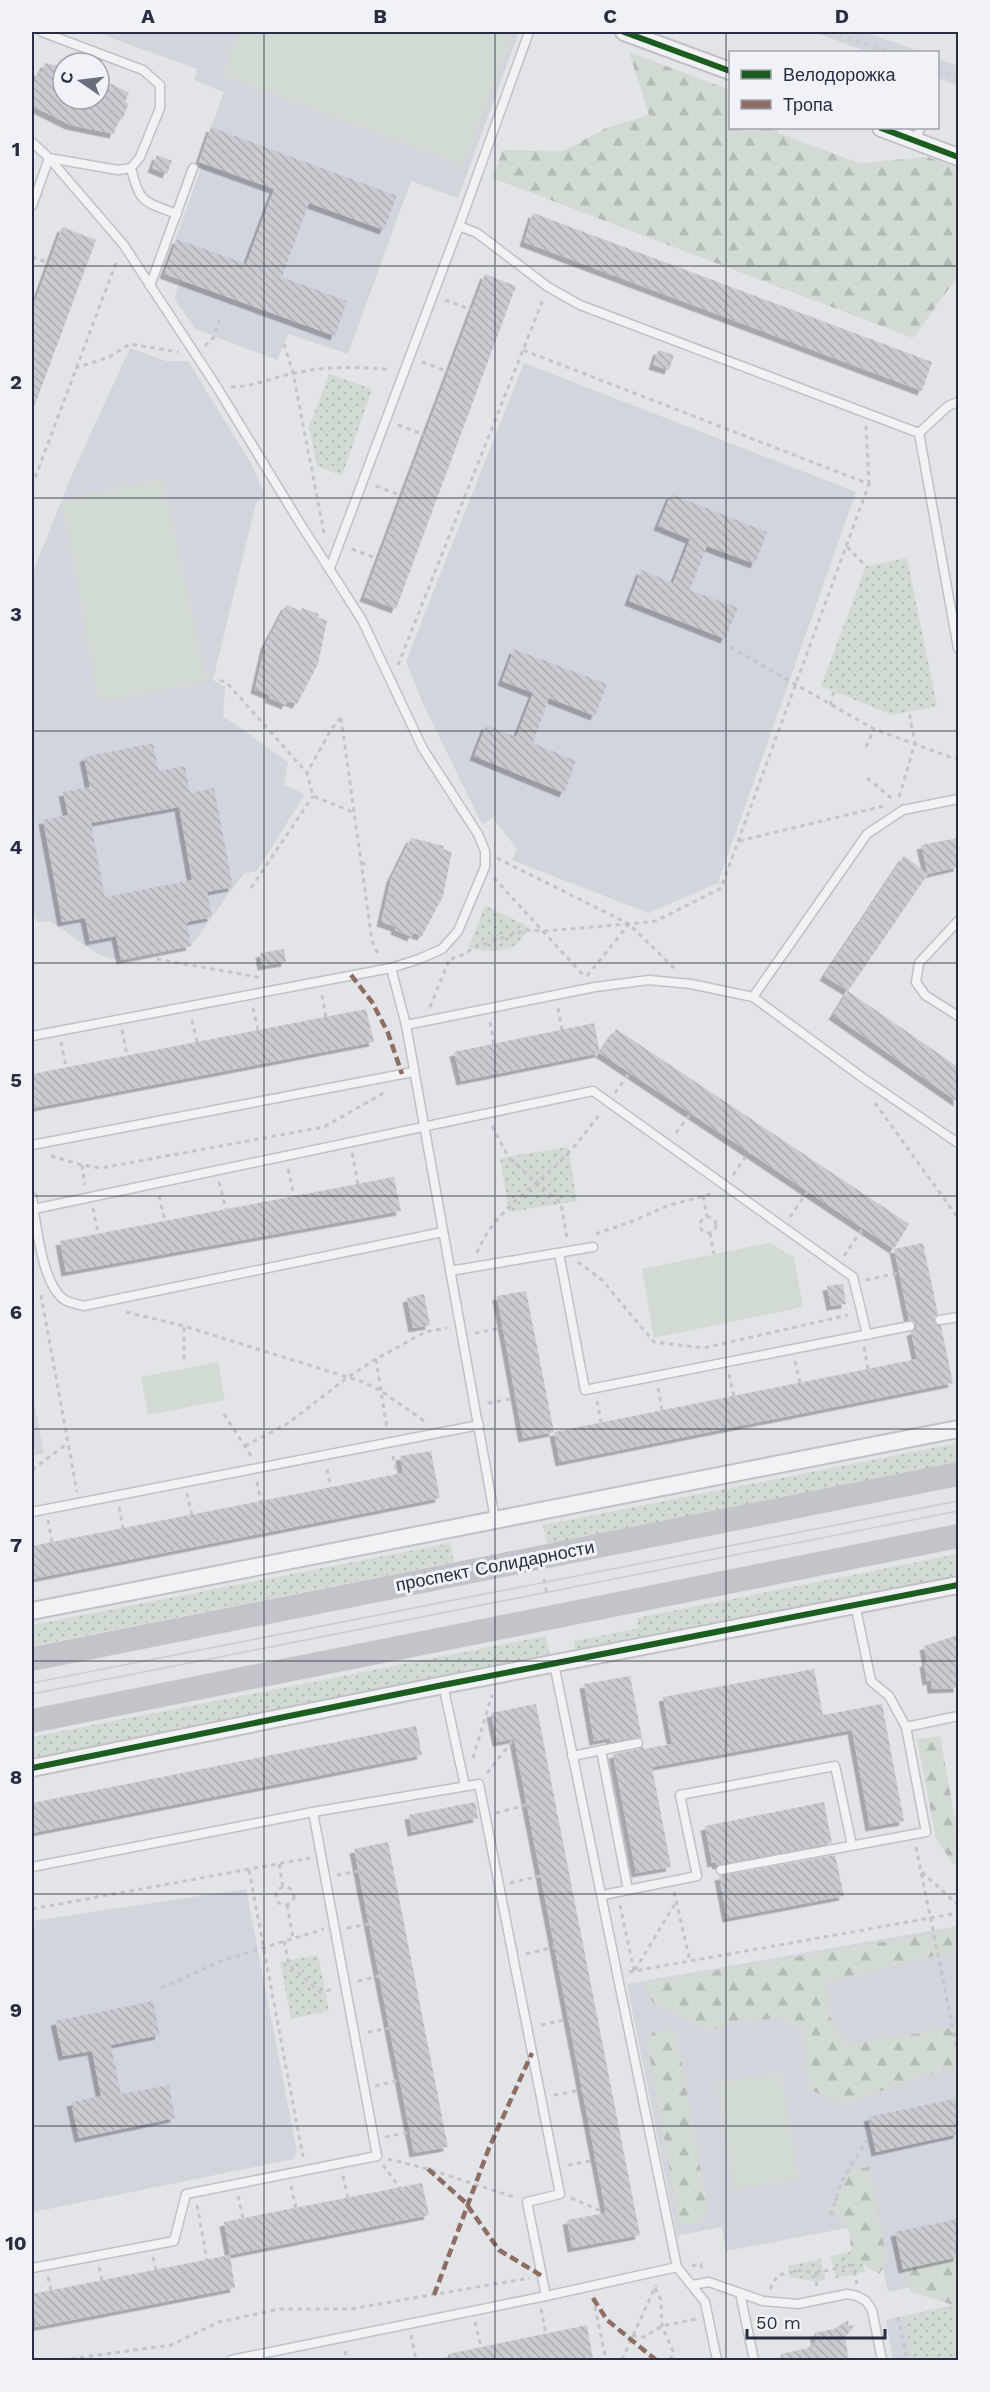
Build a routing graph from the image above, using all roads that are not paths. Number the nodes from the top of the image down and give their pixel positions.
1 (42, 32) edge
2 (529, 32) edge
3 (624, 32) edge
4 (729, 71) edge
5 (887, 129) edge
6 (918, 134) edge
7 (32, 142) edge
8 (958, 157) edge
9 (49, 158) junction
10 (131, 168) junction
11 (193, 168) dead end
12 (32, 206) edge
13 (177, 213) junction
14 (459, 226) junction
15 (150, 286) junction
16 (958, 402) edge
17 (919, 433) junction
18 (330, 568) junction
19 (958, 648) edge
20 (958, 800) edge
21 (958, 921) edge
22 (391, 968) junction
23 (753, 997) junction
24 (958, 1016) edge
25 (406, 1025) junction
26 (32, 1036) edge
27 (412, 1072) junction
28 (423, 1127) junction
29 (958, 1143) edge
30 (32, 1145) edge
31 (32, 1197) edge
32 (34, 1209) junction
33 (442, 1232) junction
34 (593, 1247) road end
35 (559, 1253) junction
36 (450, 1271) junction
37 (958, 1317) edge
38 (940, 1320) dead end
39 (910, 1326) dead end
40 (864, 1335) junction
41 (479, 1425) junction
42 (958, 1429) edge
43 (958, 1474) edge
44 (32, 1512) edge
45 (495, 1520) junction
46 (958, 1536) edge
47 (958, 1585) edge
48 (855, 1604) junction
49 (32, 1611) edge
50 (32, 1659) edge
51 (554, 1664) junction
52 (443, 1685) junction
53 (958, 1716) edge
54 (32, 1721) edge
55 (906, 1727) junction
56 (638, 1743) dead end
57 (601, 1750) junction
58 (572, 1756) junction
59 (32, 1768) edge
60 (465, 1786) junction
61 (313, 1812) junction
62 (852, 1845) junction
63 (32, 1867) edge
64 (721, 1870) dead end
65 (628, 1890) junction
66 (603, 1895) junction
67 (677, 2267) junction
68 (32, 2268) edge
69 (692, 2285) junction
70 (740, 2293) junction
71 (542, 2297) junction
72 (231, 2361) edge
73 (717, 2361) edge
74 (754, 2361) edge
75 (882, 2361) edge

1 - 10 lane
2 - 14 lane
3 - 4 street
5 - 6 street
6 - 8 street
7 - 9 lane
9 - 10 lane
9 - 12 lane
9 - 15 lane
10 - 13 lane
11 - 13 lane
13 - 15 lane
14 - 17 lane
14 - 18 lane
15 - 18 lane
16 - 17 lane
17 - 19 lane
18 - 22 lane
20 - 23 lane
21 - 24 lane
22 - 25 lane
22 - 26 lane
23 - 25 lane
23 - 29 lane
25 - 27 lane
27 - 28 lane
27 - 30 lane
28 - 32 lane
28 - 33 lane
28 - 40 lane
31 - 32 lane
32 - 33 lane
33 - 36 lane
34 - 35 lane
35 - 36 lane
35 - 40 lane
36 - 41 lane
37 - 38 lane
39 - 40 lane
41 - 44 lane
41 - 45 lane
42 - 45 street
43 - 50 main road, проспект Солидарности
45 - 49 street
46 - 54 main road
47 - 48 street
48 - 51 street
48 - 55 lane
51 - 52 street
51 - 58 lane
52 - 59 street
52 - 60 lane
53 - 55 lane
55 - 62 lane
56 - 57 lane
57 - 58 lane
57 - 65 lane
58 - 66 lane
60 - 61 lane
60 - 71 lane
61 - 63 lane
61 - 68 lane
62 - 64 lane
62 - 65 lane
65 - 66 lane
66 - 67 lane
67 - 69 lane
67 - 71 lane
69 - 70 lane
69 - 73 lane
70 - 74 lane
70 - 75 lane
71 - 72 lane

